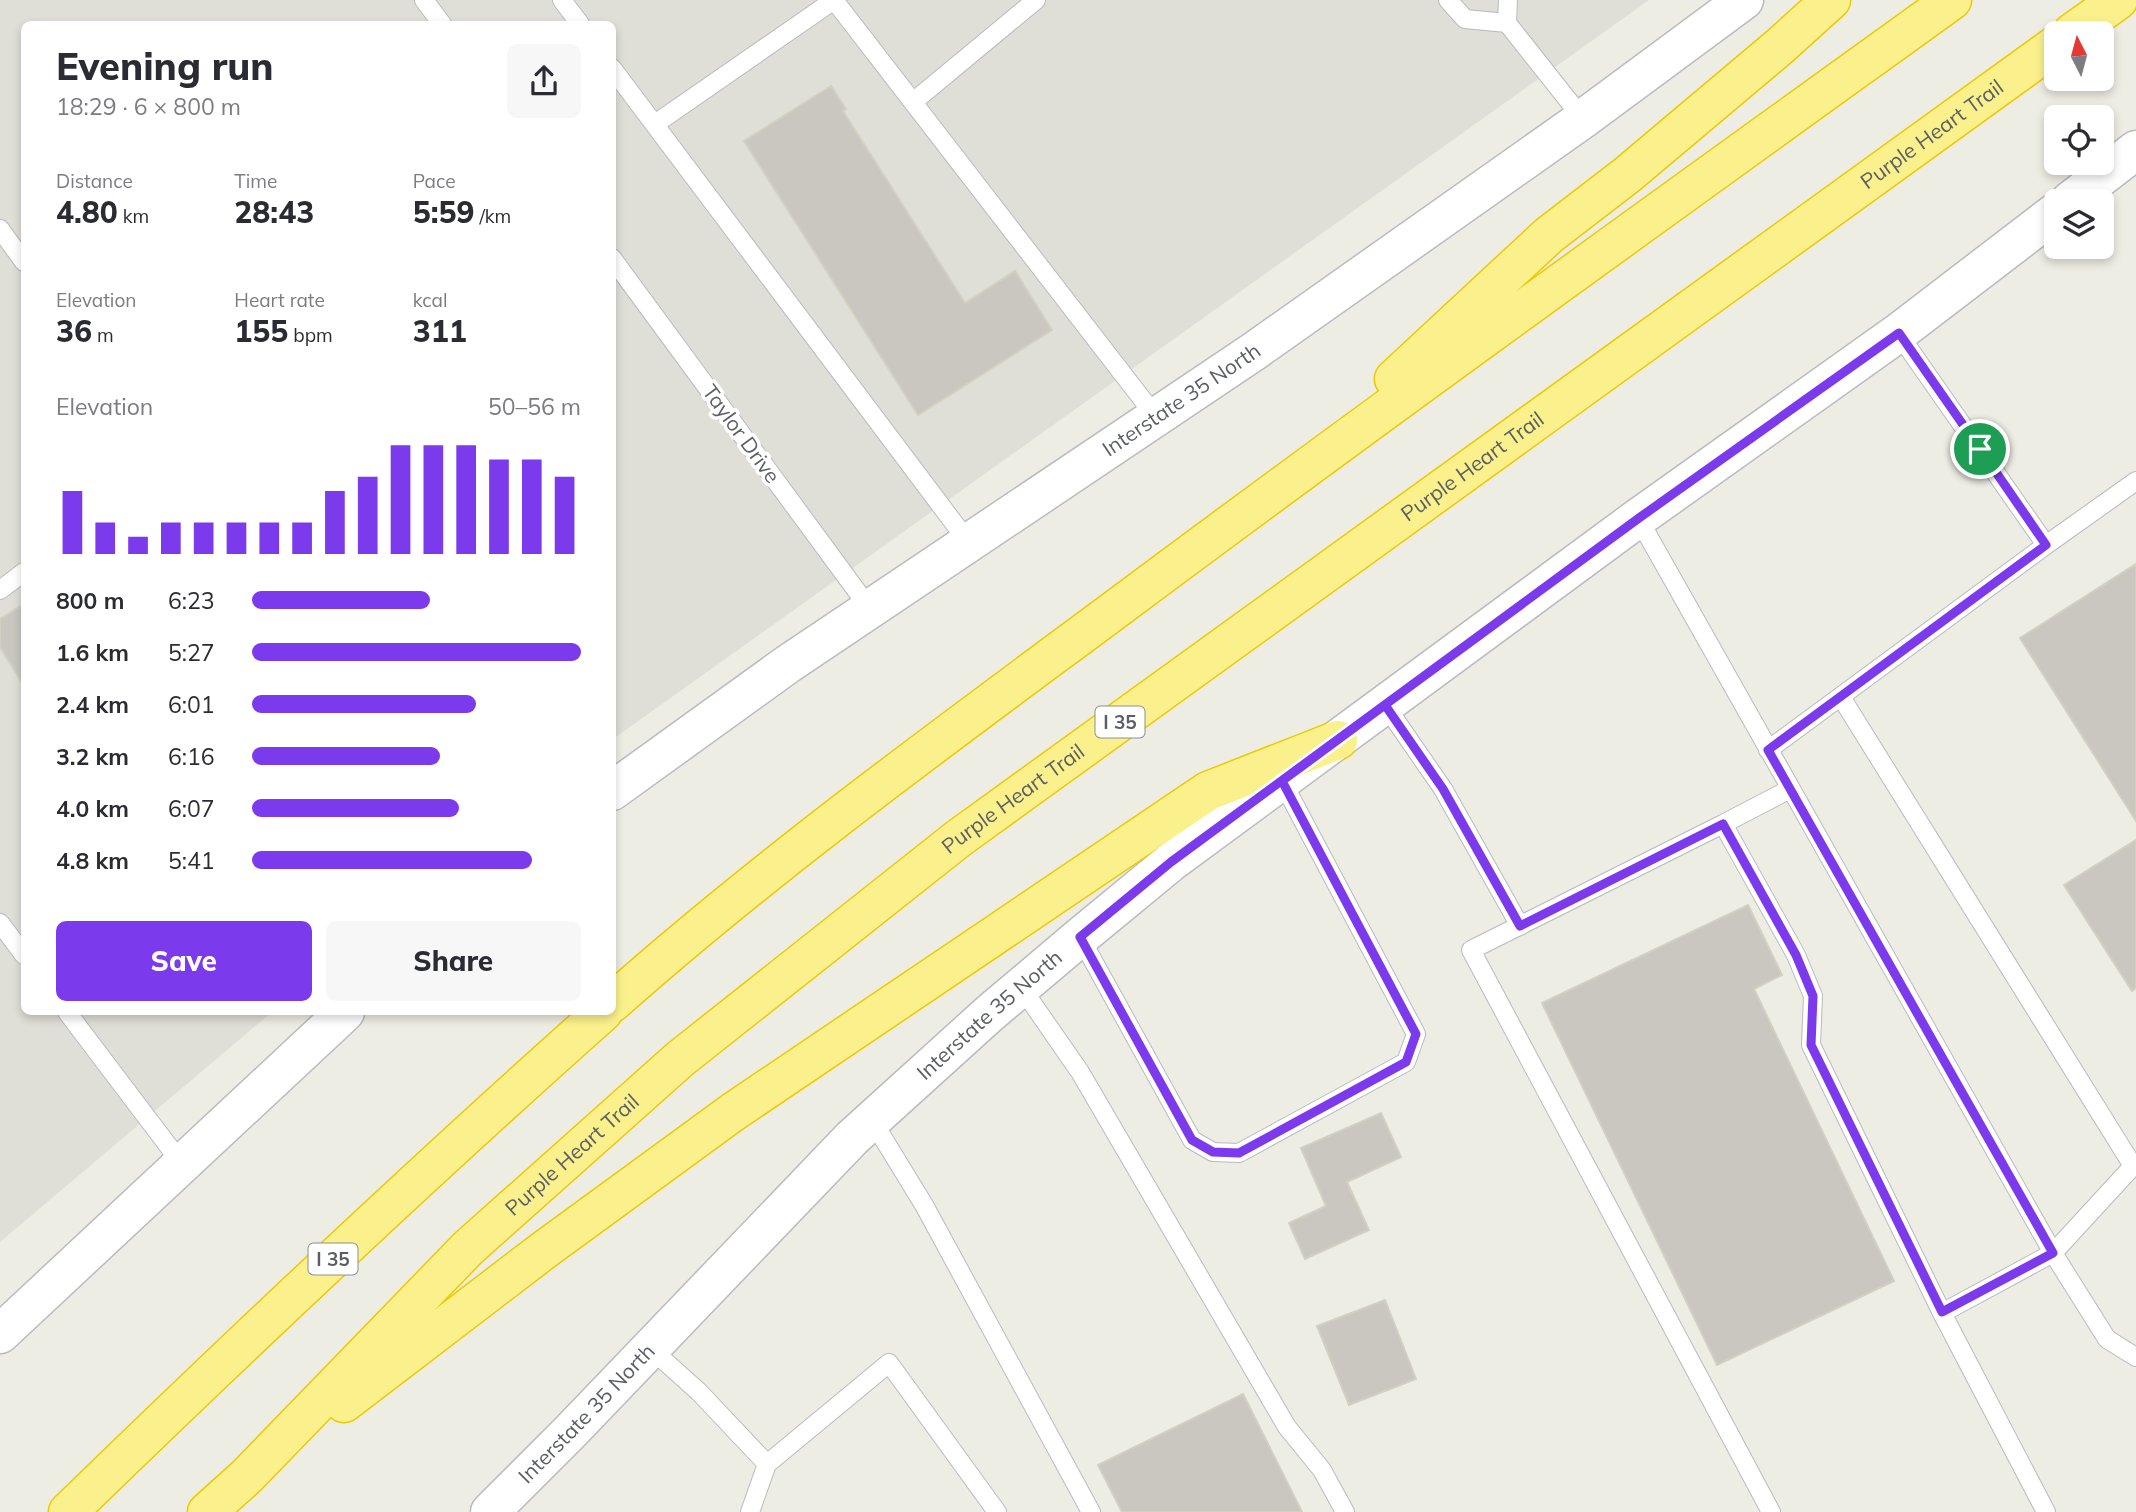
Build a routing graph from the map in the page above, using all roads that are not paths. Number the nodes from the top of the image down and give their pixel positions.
1 (424, 0) edge
2 (562, 0) edge
3 (834, 0) edge
4 (1036, 0) edge
5 (1448, 0) edge
6 (1508, 0) edge
7 (1744, 0) edge
8 (1831, 0) edge
9 (1952, 0) edge
10 (2118, 0) edge
11 (440, 21) edge
12 (578, 21) edge
13 (2089, 21) edge
14 (1507, 23) junction
15 (2044, 54) edge
16 (616, 73) edge
17 (913, 102) junction
18 (1583, 119) junction
19 (655, 124) junction
20 (2136, 150) edge
21 (2086, 189) edge
22 (2044, 221) edge
23 (0, 229) edge
24 (21, 258) edge
25 (616, 263) edge
26 (1899, 333) junction
27 (1157, 416) junction
28 (2136, 481) edge
29 (1267, 497) junction
30 (1639, 518) junction
31 (969, 543) junction
32 (2046, 545) junction
33 (21, 574) edge
34 (0, 590) edge
35 (870, 609) junction
36 (1841, 697) junction
37 (1385, 705) junction
38 (1338, 740) junction
39 (1768, 750) junction
40 (1282, 781) junction
41 (616, 788) edge
42 (1790, 789) junction
43 (1723, 824) junction
44 (0, 923) edge
45 (1520, 926) junction
46 (1080, 937) junction
47 (21, 951) edge
48 (1021, 987) junction
49 (616, 1000) edge
50 (69, 1015) edge
51 (342, 1015) edge
52 (600, 1015) edge
53 (872, 1120) junction
54 (182, 1164) junction
55 (2134, 1166) edge
56 (2053, 1253) junction
57 (1942, 1312) junction
58 (0, 1334) edge
59 (650, 1348) junction
60 (2136, 1357) edge
61 (767, 1464) junction
62 (247, 1476) junction
63 (68, 1512) edge
64 (207, 1512) edge
65 (490, 1512) edge
66 (750, 1512) edge
67 (997, 1512) edge
68 (1091, 1512) edge
69 (1345, 1512) edge
70 (1770, 1512) edge
71 (2046, 1512) edge

1 - 11 lane
2 - 12 lane
3 - 17 lane
3 - 19 lane
4 - 17 lane
5 - 14 lane
6 - 14 lane
7 - 18 main road, Interstate 35 North
8 - 29 highway
9 - 29 highway
10 - 13 highway
14 - 18 lane
15 - 62 highway, Purple Heart Trail / I 35
16 - 19 lane
17 - 27 lane
18 - 27 main road, Interstate 35 North
19 - 31 lane
20 - 21 main road
22 - 26 main road, Interstate 35 North
23 - 24 lane
25 - 35 lane, Taylor Drive
26 - 30 main road, Interstate 35 North
26 - 32 lane
27 - 31 main road, Interstate 35 North
28 - 32 lane
29 - 49 highway
30 - 37 main road, Interstate 35 North
30 - 39 lane
31 - 35 main road, Interstate 35 North
32 - 36 lane
33 - 34 lane
35 - 41 main road, Interstate 35 North
36 - 39 lane
36 - 55 lane
37 - 38 main road, Interstate 35 North
37 - 45 lane
38 - 40 main road, Interstate 35 North
38 - 62 highway
39 - 42 lane
40 - 46 main road, Interstate 35 North
40 - 46 lane
42 - 43 lane
42 - 56 lane
43 - 45 lane
43 - 57 lane
44 - 47 lane
45 - 70 lane
46 - 48 main road, Interstate 35 North
48 - 53 main road, Interstate 35 North
48 - 69 lane
50 - 54 lane
51 - 54 main road
52 - 63 highway, I 35
53 - 59 main road, Interstate 35 North
53 - 68 lane
54 - 58 main road
55 - 56 lane
56 - 57 lane
56 - 60 lane
57 - 71 lane
59 - 61 lane
59 - 65 main road, Interstate 35 North
61 - 66 lane
61 - 67 lane
62 - 64 highway, Purple Heart Trail / I 35

